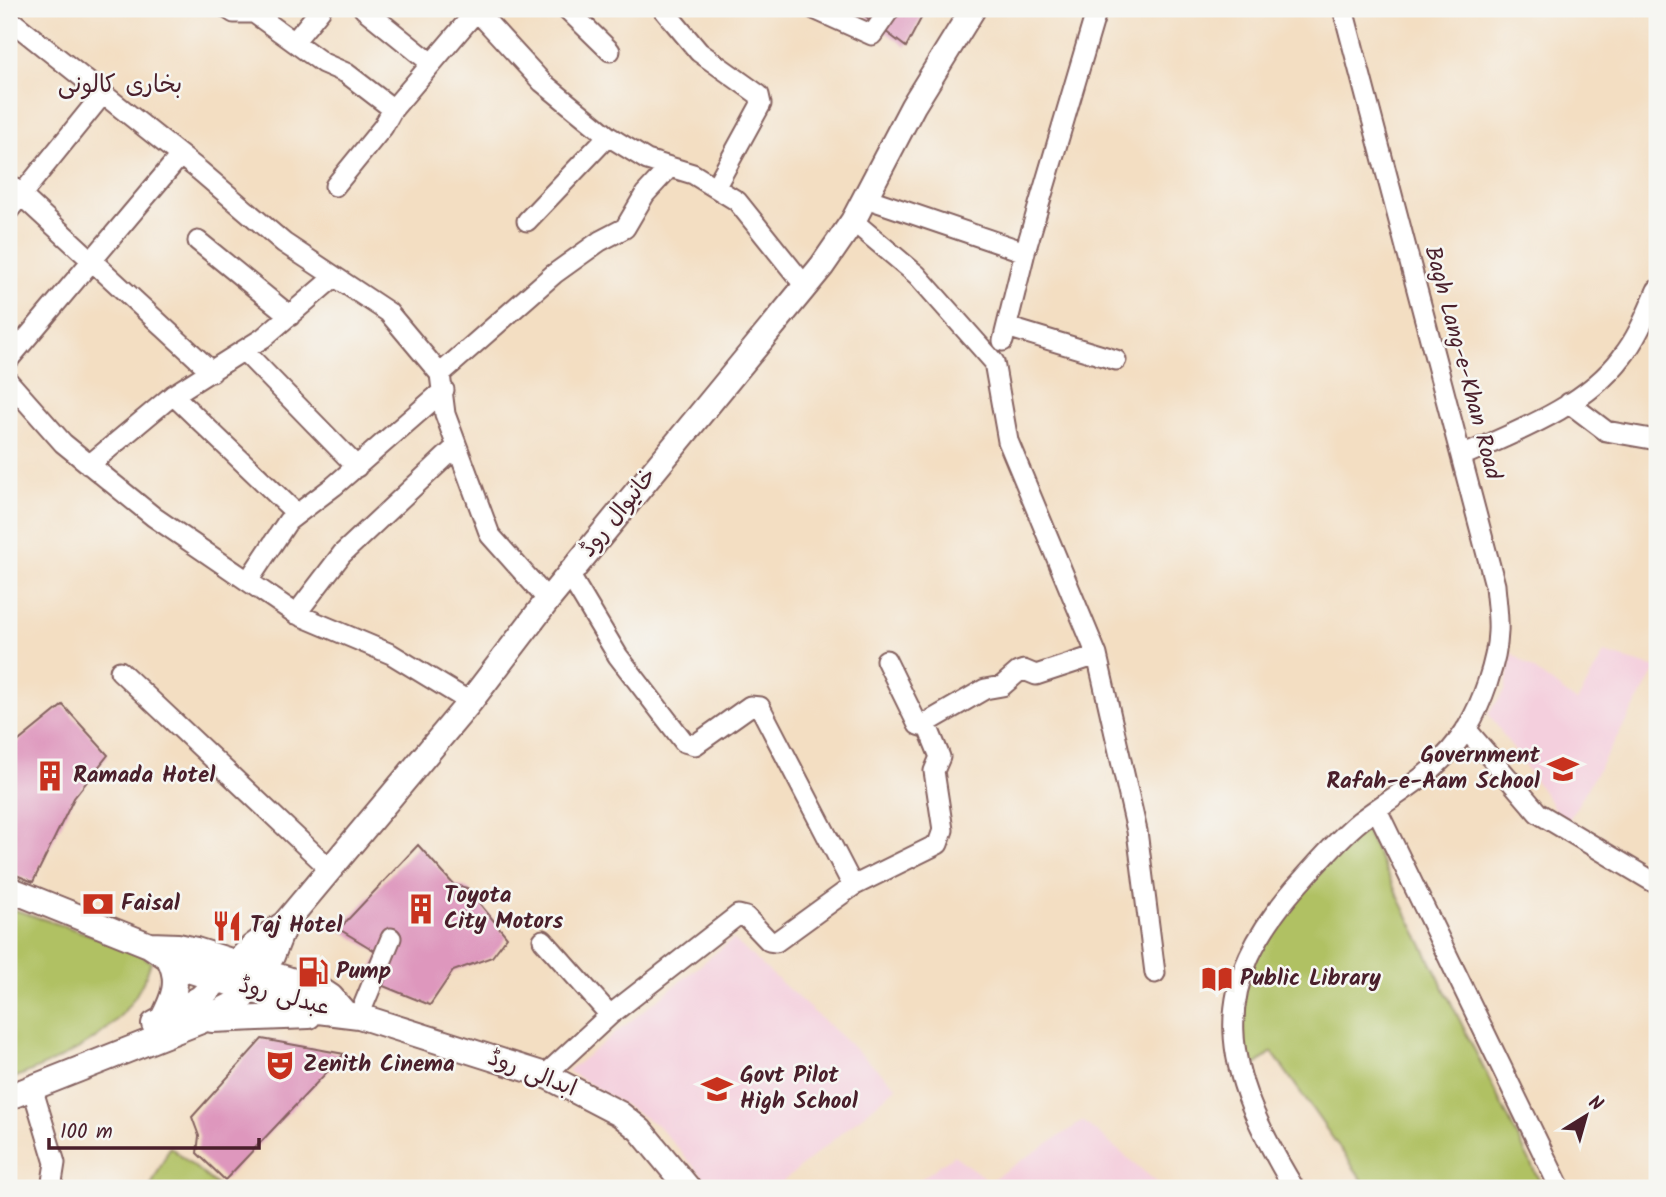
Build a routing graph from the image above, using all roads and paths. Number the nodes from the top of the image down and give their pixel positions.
1 (228, 9) edge
2 (321, 9) edge
3 (364, 9) edge
4 (477, 9) edge
5 (567, 9) edge
6 (663, 9) edge
7 (814, 9) edge
8 (890, 9) edge
9 (954, 9) edge
10 (961, 9) edge
11 (972, 9) edge
12 (982, 9) edge
13 (1097, 9) edge
14 (1343, 9) edge
15 (9, 19) edge
16 (293, 42) junction
17 (610, 51) dead end
18 (431, 63) junction
19 (926, 85) junction
20 (102, 95) junction
21 (913, 106) junction
22 (393, 109) junction
23 (608, 136) junction
24 (180, 156) junction
25 (669, 168) junction
26 (335, 186) dead end
27 (716, 186) junction
28 (15, 189) edge
29 (866, 198) junction
30 (9, 210) edge
31 (527, 221) dead end
32 (853, 221) junction
33 (198, 241) dead end
34 (1025, 252) junction
35 (93, 259) junction
36 (333, 278) junction
37 (806, 286) junction
38 (1657, 290) edge
39 (290, 316) junction
40 (244, 351) junction
41 (9, 359) edge
42 (1116, 360) dead end
43 (212, 372) junction
44 (9, 382) edge
45 (442, 382) junction
46 (173, 395) junction
47 (1569, 403) junction
48 (1657, 440) edge
49 (457, 446) junction
50 (1462, 456) junction
51 (89, 465) junction
52 (356, 467) junction
53 (297, 514) junction
54 (569, 574) junction
55 (248, 581) junction
56 (548, 600) junction
57 (296, 614) junction
58 (1097, 655) junction
59 (886, 660) dead end
60 (120, 671) dead end
61 (470, 702) junction
62 (926, 723) junction
63 (1466, 729) junction
64 (1377, 810) junction
65 (329, 868) junction
66 (1657, 884) edge
67 (853, 886) junction
68 (9, 889) edge
69 (285, 923) junction
70 (391, 937) dead end
71 (543, 940) dead end
72 (159, 952) junction
73 (229, 972) junction
74 (1155, 973) dead end
75 (255, 981) junction
76 (351, 1014) junction
77 (610, 1015) junction
78 (162, 1020) junction
79 (201, 1021) junction
80 (128, 1043) junction
81 (545, 1075) junction
82 (21, 1086) edge
83 (9, 1097) edge
84 (51, 1188) edge
85 (688, 1188) edge
86 (1294, 1188) edge
87 (1560, 1188) edge

1 - 16 street
2 - 16 street
3 - 18 street
4 - 18 street
4 - 23 street
5 - 17 street
6 - 27 street
7 - 8 street
9 - 21 main road
10 - 19 main road, خانیوال روڈ
11 - 19 main road, خانیوال روڈ
12 - 19 main road
13 - 34 street
14 - 50 street, Bagh Lang-e-Khan Road
15 - 20 street
16 - 22 street
18 - 22 street
19 - 21 main road, خانیوال روڈ
20 - 24 street
20 - 28 street
21 - 29 main road, خانیوال روڈ
22 - 26 street
23 - 25 street
23 - 31 street
24 - 35 street
24 - 36 street
25 - 27 street
25 - 45 street
27 - 37 street
28 - 30 street
28 - 35 street
29 - 32 main road, خانیوال روڈ
29 - 34 street
32 - 37 main road, خانیوال روڈ
32 - 58 street
33 - 39 street
34 - 42 street
35 - 41 street
35 - 43 street
36 - 39 street
36 - 45 street
37 - 54 main road, خانیوال روڈ
38 - 47 street
39 - 40 street
40 - 43 street
40 - 52 street
43 - 46 street
44 - 51 street
45 - 49 street
45 - 52 street
46 - 51 street
46 - 53 street
47 - 48 street
47 - 50 street
49 - 56 street
49 - 57 street
50 - 63 street, Bagh Lang-e-Khan Road
51 - 55 street
52 - 53 street
53 - 55 street
54 - 56 main road, خانیوال روڈ
54 - 67 street
55 - 57 street
56 - 61 main road, خانیوال روڈ
57 - 61 street
58 - 62 street
58 - 74 street
59 - 62 street
60 - 65 street
61 - 65 main road, خانیوال روڈ
62 - 67 street
63 - 64 street, Bagh Lang-e-Khan Road
63 - 66 street
64 - 86 street
64 - 87 street
65 - 69 main road, خانیوال روڈ
67 - 77 street
68 - 72 main road
69 - 73 main road, خانیوال روڈ
69 - 75 main road, خانیوال روڈ
70 - 76 street
71 - 77 street
72 - 73 main road, عبدلی روڈ
72 - 78 main road
73 - 75 main road, عبدلی روڈ
73 - 78 main road, خانیوال روڈ
75 - 76 main road, عبدلی روڈ
75 - 79 main road
76 - 79 main road
76 - 81 main road, ابدالی روڈ
77 - 81 street
78 - 80 main road, خانیوال روڈ
79 - 80 main road
80 - 82 main road
81 - 85 main road, ابدالی روڈ
82 - 83 main road
82 - 84 street

